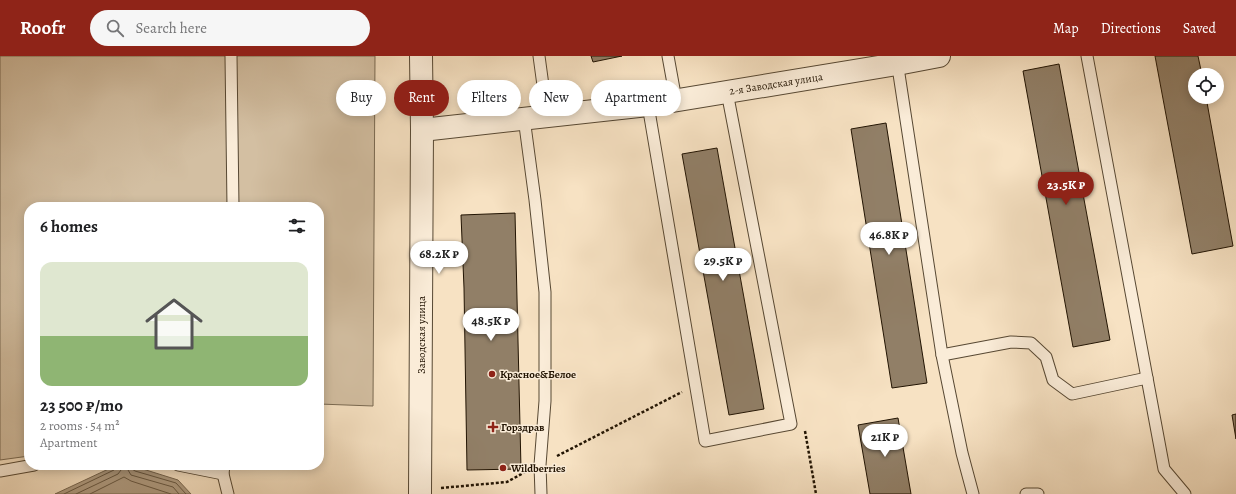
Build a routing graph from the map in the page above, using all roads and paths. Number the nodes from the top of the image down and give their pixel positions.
1 (231, 56) edge
2 (421, 56) edge
3 (539, 56) edge
4 (668, 56) edge
5 (939, 56) edge
6 (1087, 56) edge
7 (897, 60) edge
8 (542, 80) edge
9 (672, 80) edge
10 (727, 92) junction
11 (681, 99) edge
12 (547, 116) edge
13 (650, 116) edge
14 (524, 118) junction
15 (422, 130) junction
16 (233, 202) edge
17 (942, 354) junction
18 (1147, 378) junction
19 (696, 385) junction
20 (540, 465) junction
21 (24, 467) edge
22 (223, 470) edge
23 (0, 471) edge
24 (420, 492) edge
25 (228, 494) edge
26 (541, 494) edge
27 (973, 494) edge
28 (1026, 494) edge
29 (1038, 494) edge
30 (1185, 494) edge

1 - 16 lane
2 - 15 street, Заводская улица
3 - 8 lane
4 - 9 lane
5 - 7 street, 2-я Заводская улица
6 - 18 lane
7 - 10 street, 2-я Заводская улица
7 - 17 lane
10 - 11 street, 2-я Заводская улица
10 - 19 lane
12 - 14 street, 2-я Заводская улица
13 - 19 lane
14 - 15 street, 2-я Заводская улица
14 - 20 lane
15 - 24 street, Заводская улица
17 - 18 lane
17 - 27 lane
18 - 30 lane
19 - 20 path
20 - 24 path
20 - 26 lane
21 - 23 lane
22 - 25 lane
28 - 29 lane

